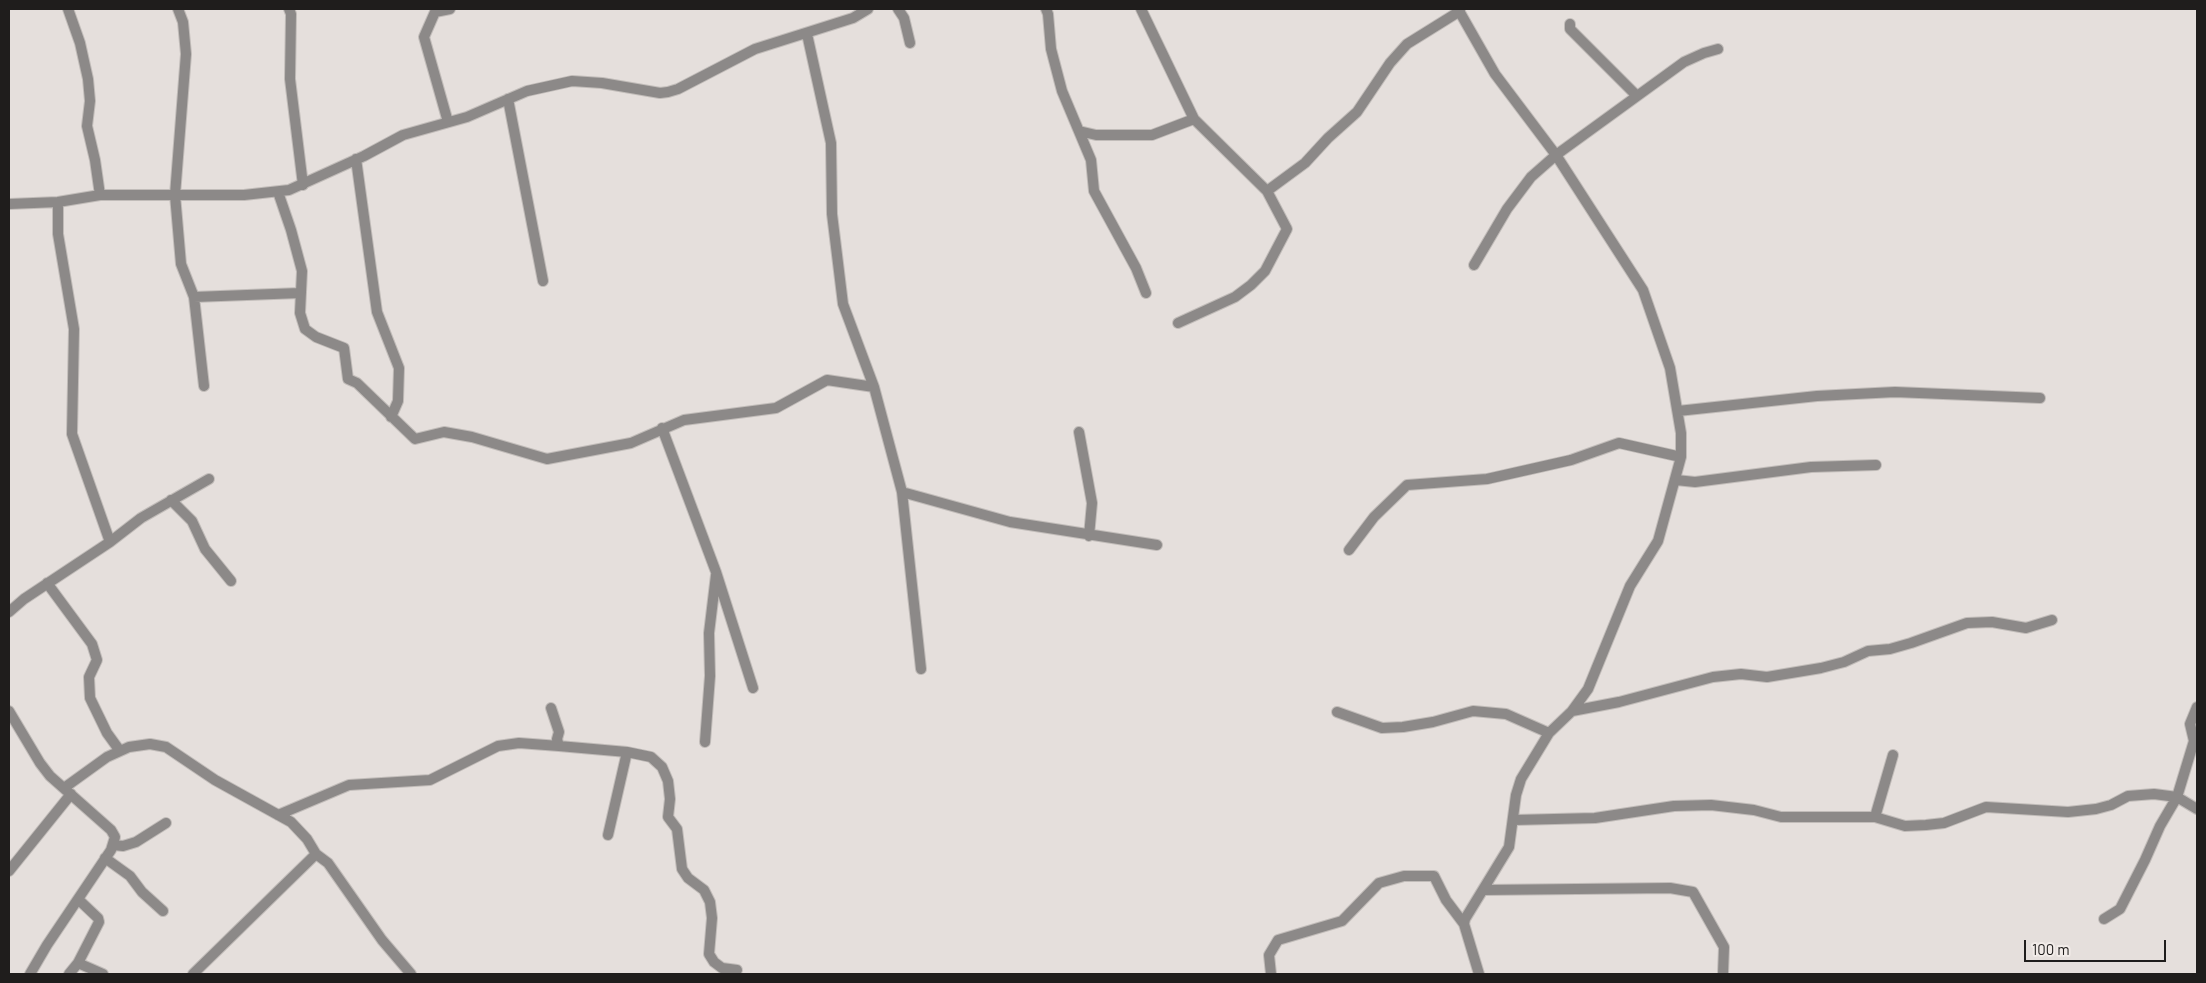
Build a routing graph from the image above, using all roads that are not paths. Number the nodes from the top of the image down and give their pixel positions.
1 (68, 9) edge
2 (178, 9) edge
3 (289, 9) edge
4 (450, 9) edge
5 (868, 9) edge
6 (898, 9) edge
7 (1046, 9) edge
8 (1142, 9) edge
9 (1459, 10) edge
10 (1570, 24) dead end
11 (807, 34) junction
12 (910, 43) dead end
13 (1718, 49) dead end
14 (1636, 95) junction
15 (508, 100) junction
16 (1194, 119) junction
17 (448, 122) junction
18 (1079, 131) junction
19 (1556, 154) junction
20 (356, 159) junction
21 (303, 185) junction
22 (1266, 191) junction
23 (278, 192) junction
24 (100, 195) junction
25 (175, 195) junction
26 (58, 202) junction
27 (9, 204) edge
28 (1474, 265) dead end
29 (543, 281) dead end
30 (300, 293) junction
31 (1146, 293) dead end
32 (194, 297) junction
33 (1178, 323) dead end
34 (204, 386) dead end
35 (874, 387) junction
36 (2040, 398) dead end
37 (1678, 412) junction
38 (392, 417) junction
39 (662, 428) junction
40 (1079, 432) dead end
41 (1681, 457) junction
42 (1876, 465) dead end
43 (209, 479) dead end
44 (1676, 480) junction
45 (902, 492) junction
46 (171, 500) junction
47 (1089, 536) junction
48 (110, 542) junction
49 (1157, 545) dead end
50 (1349, 550) dead end
51 (716, 572) junction
52 (231, 582) dead end
53 (48, 583) junction
54 (9, 612) edge
55 (2052, 620) dead end
56 (921, 670) dead end
57 (753, 688) dead end
58 (2197, 707) edge
59 (551, 708) dead end
60 (9, 711) edge
61 (1572, 711) junction
62 (1337, 712) dead end
63 (1549, 732) junction
64 (705, 742) dead end
65 (559, 746) junction
66 (120, 752) junction
67 (627, 752) junction
68 (1893, 755) dead end
69 (67, 791) junction
70 (2177, 797) junction
71 (2197, 808) edge
72 (278, 815) junction
73 (1875, 817) junction
74 (1514, 820) junction
75 (166, 822) dead end
76 (608, 835) dead end
77 (113, 845) junction
78 (316, 854) junction
79 (105, 858) junction
80 (9, 870) edge
81 (1482, 890) junction
82 (78, 899) junction
83 (163, 910) dead end
84 (2104, 919) dead end
85 (1464, 924) junction
86 (78, 963) junction
87 (737, 970) dead end
88 (30, 974) edge
89 (70, 974) edge
90 (103, 974) edge
91 (193, 974) edge
92 (410, 974) edge
93 (1271, 974) edge
94 (1480, 974) edge
95 (1723, 974) edge

1 - 24 street
2 - 25 street
3 - 21 street
4 - 17 street
5 - 11 street
6 - 12 street
7 - 18 street
8 - 16 street
9 - 19 street
9 - 22 street
10 - 14 street
11 - 15 street
11 - 35 street
13 - 14 street
14 - 19 street
15 - 17 street
15 - 29 street
16 - 18 street
16 - 22 street
17 - 20 street
18 - 31 street
19 - 28 street
19 - 37 street
20 - 21 street
20 - 38 street
21 - 23 street
22 - 33 street
23 - 25 street
23 - 30 street
24 - 25 street
24 - 26 street
25 - 32 street
26 - 27 street
26 - 48 street
30 - 32 street
30 - 38 street
32 - 34 street
35 - 39 street
35 - 45 street
36 - 37 street
37 - 41 street
38 - 39 street
39 - 51 street
40 - 47 street
41 - 44 street
41 - 50 street
42 - 44 street
43 - 46 street
44 - 61 street
45 - 47 street
45 - 56 street
46 - 48 street
46 - 52 street
47 - 49 street
48 - 53 street
51 - 57 street
51 - 64 street
53 - 54 street
53 - 66 street
55 - 61 street
58 - 70 street
59 - 65 street
60 - 69 street
61 - 63 street
62 - 63 street
63 - 74 street
65 - 67 street
65 - 72 street
66 - 69 street
66 - 72 street
67 - 76 street
67 - 87 street
68 - 73 street
69 - 77 street
69 - 80 street
70 - 71 street
70 - 73 street
70 - 84 street
72 - 78 street
73 - 74 street
74 - 81 street
75 - 77 street
77 - 79 street
78 - 91 street
78 - 92 street
79 - 82 street
79 - 83 street
81 - 85 street
81 - 95 street
82 - 86 street
82 - 88 street
85 - 93 street
85 - 94 street
86 - 89 street
86 - 90 street

